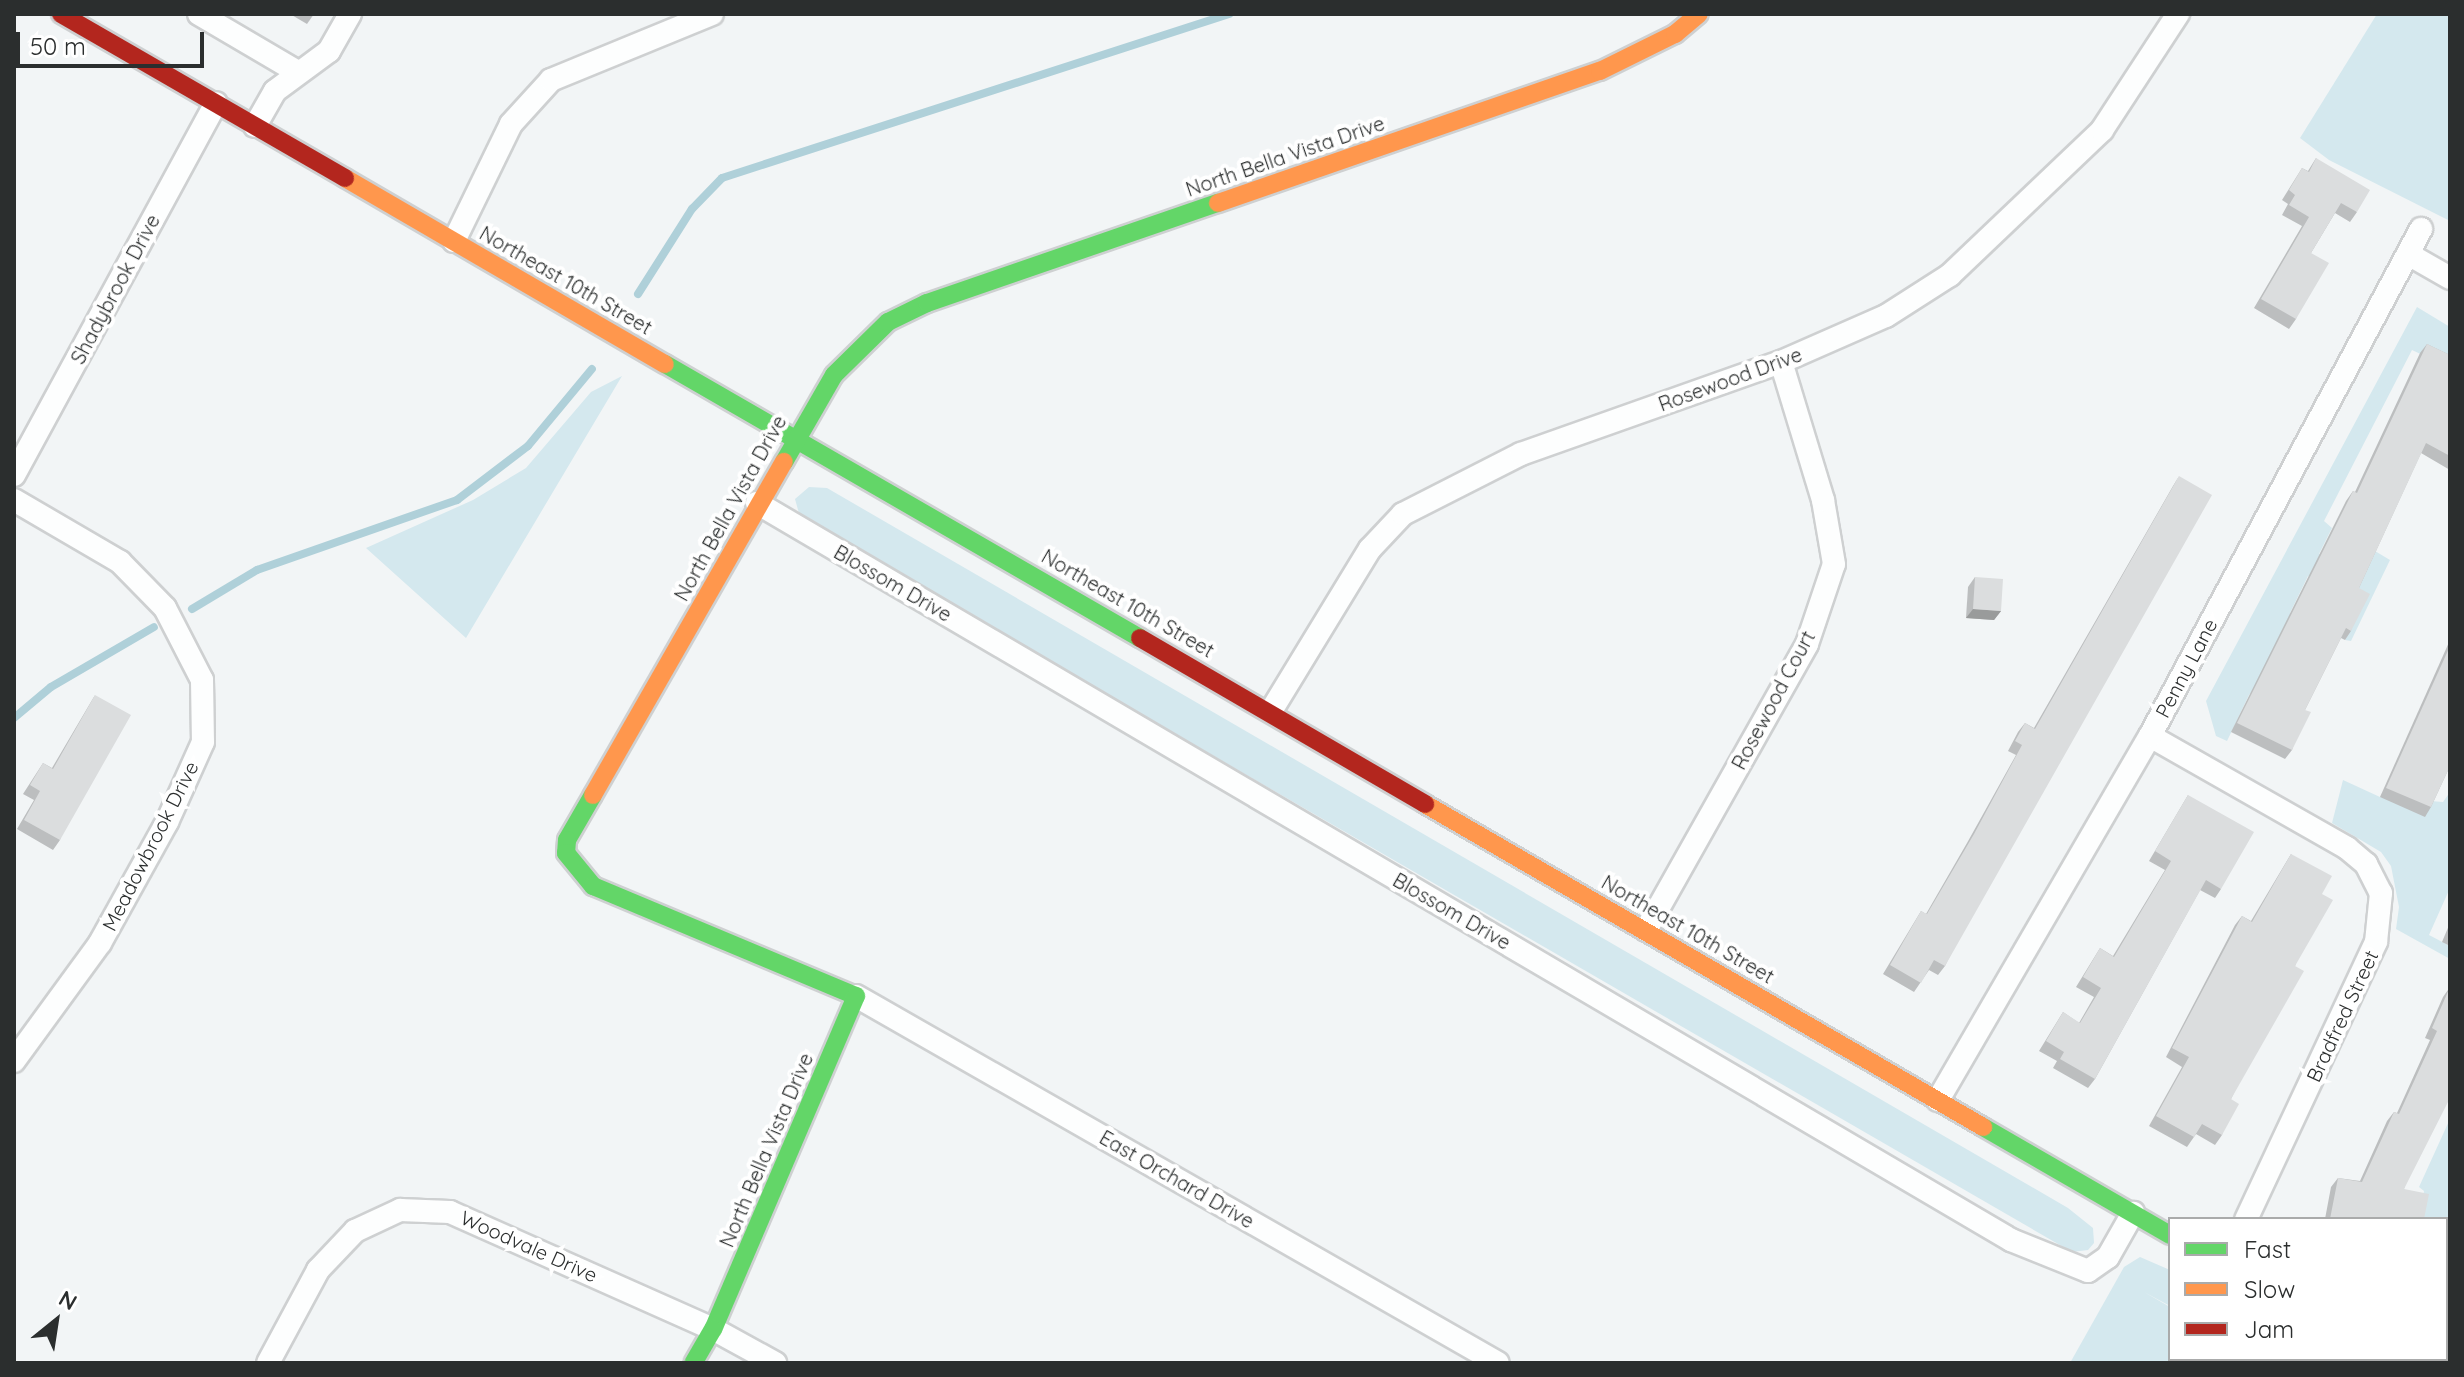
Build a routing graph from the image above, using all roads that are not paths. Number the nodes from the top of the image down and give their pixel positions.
1 (61, 14) edge
2 (199, 14) edge
3 (350, 14) edge
4 (712, 14) edge
5 (1699, 14) edge
6 (2178, 14) edge
7 (296, 71) junction
8 (216, 103) junction
9 (255, 126) junction
10 (2421, 229) dead end
11 (454, 241) junction
12 (2408, 254) junction
13 (2450, 278) edge
14 (1781, 362) junction
15 (795, 437) junction
16 (14, 475) edge
17 (14, 500) edge
18 (757, 503) junction
19 (1271, 711) junction
20 (2150, 736) junction
21 (1646, 930) junction
22 (856, 996) junction
23 (14, 1061) edge
24 (1938, 1100) junction
25 (2133, 1213) junction
26 (2247, 1217) edge
27 (2168, 1234) edge
28 (713, 1329) junction
29 (268, 1363) edge
30 (693, 1363) edge
31 (775, 1363) edge
32 (1498, 1363) edge

1 - 8 main road, Northeast 10th Street
2 - 7 street
3 - 7 street
4 - 11 street
5 - 15 main road, North Bella Vista Drive
6 - 14 street, Rosewood Drive
7 - 9 street
8 - 9 main road, Northeast 10th Street
8 - 16 street, Shadybrook Drive
9 - 11 main road, Northeast 10th Street
10 - 12 street, Penny Lane
11 - 15 main road, Northeast 10th Street
12 - 13 street
12 - 20 street, Penny Lane
14 - 19 street, Rosewood Drive
14 - 21 street, Rosewood Court
15 - 18 main road, North Bella Vista Drive
15 - 19 main road, Northeast 10th Street
17 - 23 street, Meadowbrook Drive
18 - 22 main road, North Bella Vista Drive
18 - 25 street, Blossom Drive
19 - 21 main road, Northeast 10th Street
20 - 24 street, Penny Lane
20 - 26 street, Bradfred Street
21 - 24 main road, Northeast 10th Street
22 - 28 main road, North Bella Vista Drive
22 - 32 street, East Orchard Drive
24 - 25 main road, Northeast 10th Street
25 - 27 main road, Northeast 10th Street
28 - 29 street, Woodvale Drive
28 - 30 main road, North Bella Vista Drive
28 - 31 street, Woodvale Drive

